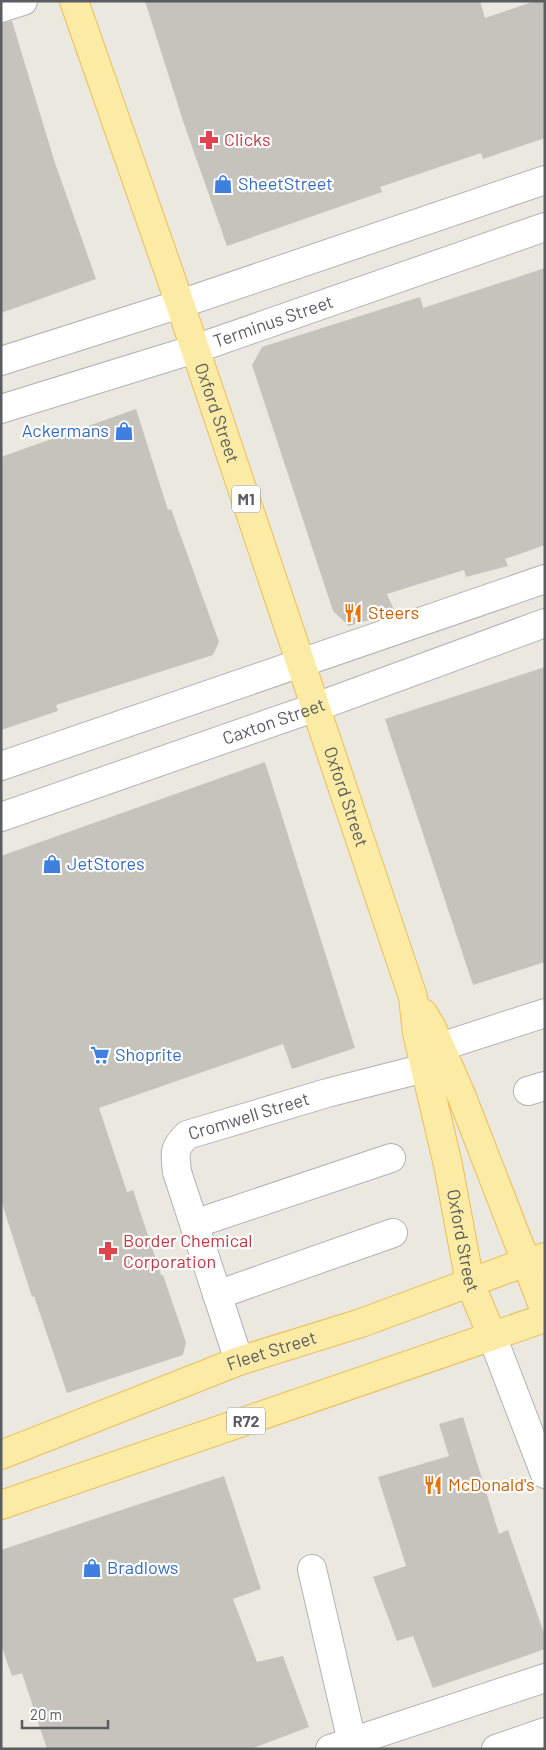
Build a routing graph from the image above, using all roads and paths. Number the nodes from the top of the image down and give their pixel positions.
1 (23, 1) edge
2 (74, 1) edge
3 (1, 8) edge
4 (545, 180) edge
5 (545, 227) edge
6 (180, 304) junction
7 (195, 349) junction
8 (1, 361) edge
9 (1, 409) edge
10 (545, 578) edge
11 (545, 623) edge
12 (301, 662) junction
13 (316, 707) junction
14 (1, 766) edge
15 (1, 817) edge
16 (545, 1014) edge
17 (433, 1058) junction
18 (391, 1158) dead end
19 (194, 1224) junction
20 (393, 1233) dead end
21 (535, 1259) edge
22 (470, 1283) junction
23 (217, 1295) junction
24 (545, 1311) edge
25 (545, 1318) edge
26 (492, 1336) junction
27 (239, 1361) junction
28 (1, 1455) edge
29 (545, 1474) edge
30 (1, 1505) edge
31 (312, 1569) dead end
32 (545, 1678) edge
33 (545, 1732) edge
34 (341, 1745) edge
35 (496, 1749) edge

1 - 3 street
2 - 6 main road, Oxford Street / M1
4 - 6 street
5 - 7 street, Terminus Street
6 - 7 main road, Oxford Street / M1
6 - 8 street
7 - 9 street, Terminus Street
7 - 12 main road, Oxford Street / M1
10 - 12 street
11 - 13 street, Caxton Street
12 - 13 main road, Oxford Street / M1
12 - 14 street
13 - 15 street, Caxton Street
13 - 17 main road, Oxford Street / M1
16 - 17 street
17 - 19 street, Cromwell Street
17 - 21 main road, Oxford Street
17 - 22 main road, Oxford Street
18 - 19 street
19 - 23 street, Cromwell Street
20 - 23 street
21 - 22 main road, Fleet Street
21 - 24 main road, Oxford Street
22 - 26 main road, Oxford Street
22 - 27 main road, Fleet Street
23 - 27 street, Cromwell Street
25 - 26 main road, R72
26 - 29 street, Oxford Street
26 - 30 main road, R72
27 - 28 main road, Fleet Street
31 - 34 street
32 - 34 street
33 - 35 street

